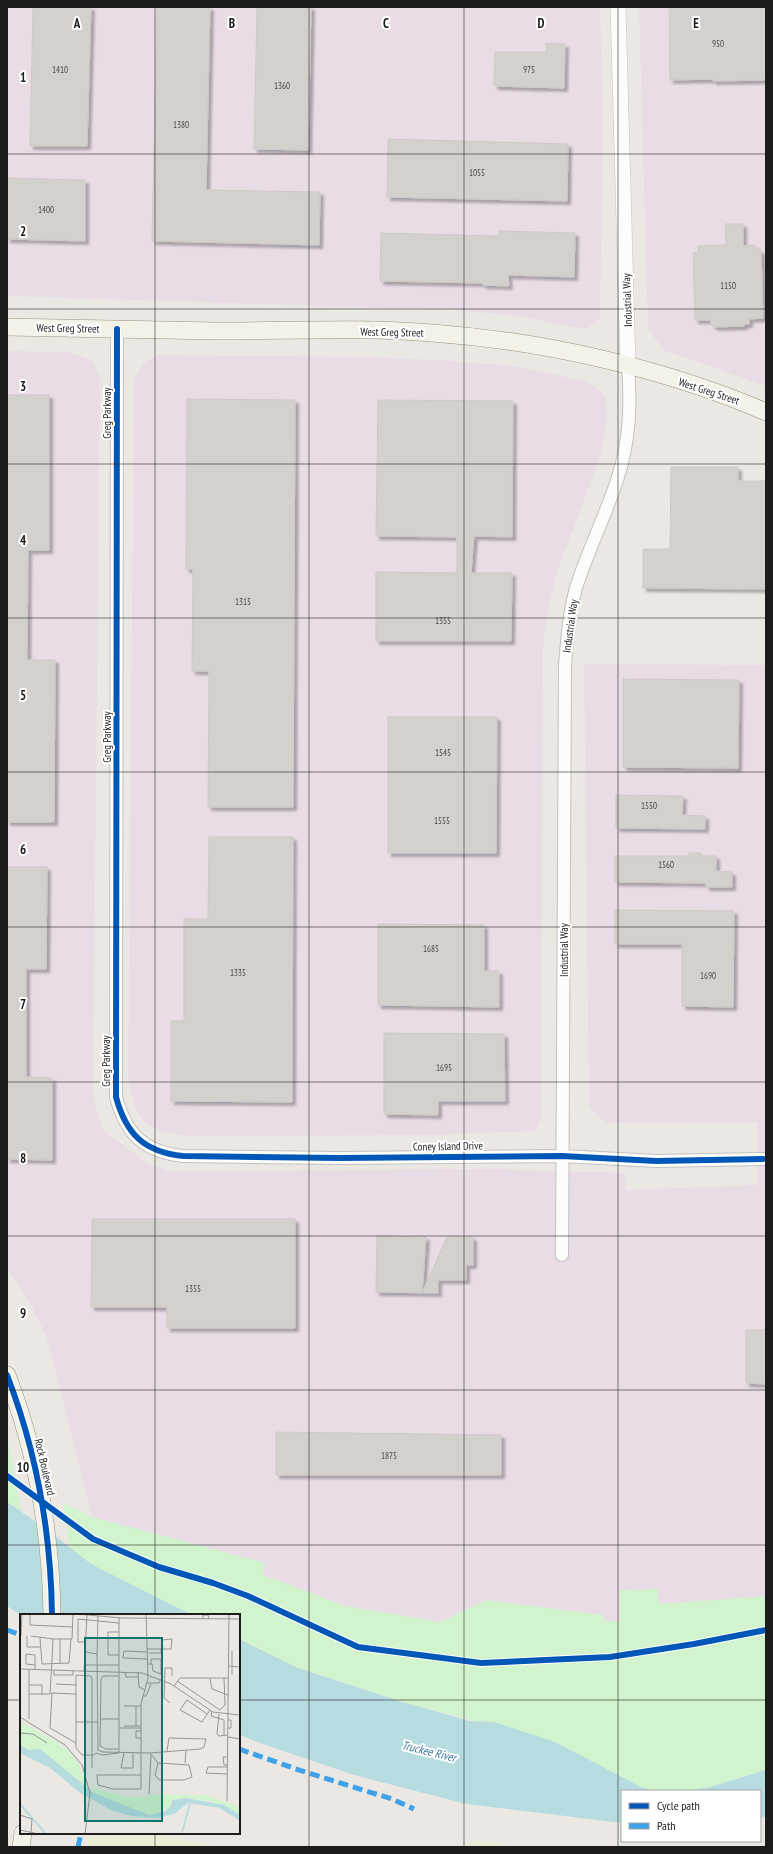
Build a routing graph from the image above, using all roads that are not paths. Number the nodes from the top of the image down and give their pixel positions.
1 (618, 7) edge
2 (7, 326) edge
3 (118, 329) junction
4 (628, 366) junction
5 (766, 412) edge
6 (138, 1139) joint
7 (562, 1156) junction
8 (763, 1159) dead end
9 (562, 1255) dead end
10 (7, 1375) edge
11 (52, 1614) edge
12 (23, 1834) edge
13 (21, 1847) edge

1 - 4 street, Industrial Way
2 - 3 main road, West Greg Street
3 - 4 main road, West Greg Street
3 - 6 street, Greg Parkway
4 - 5 main road, West Greg Street
4 - 7 street, Industrial Way
6 - 7 street, Coney Island Drive
7 - 8 street, Coney Island Drive
7 - 9 street, Industrial Way
10 - 11 main road, Rock Boulevard
12 - 13 main road

